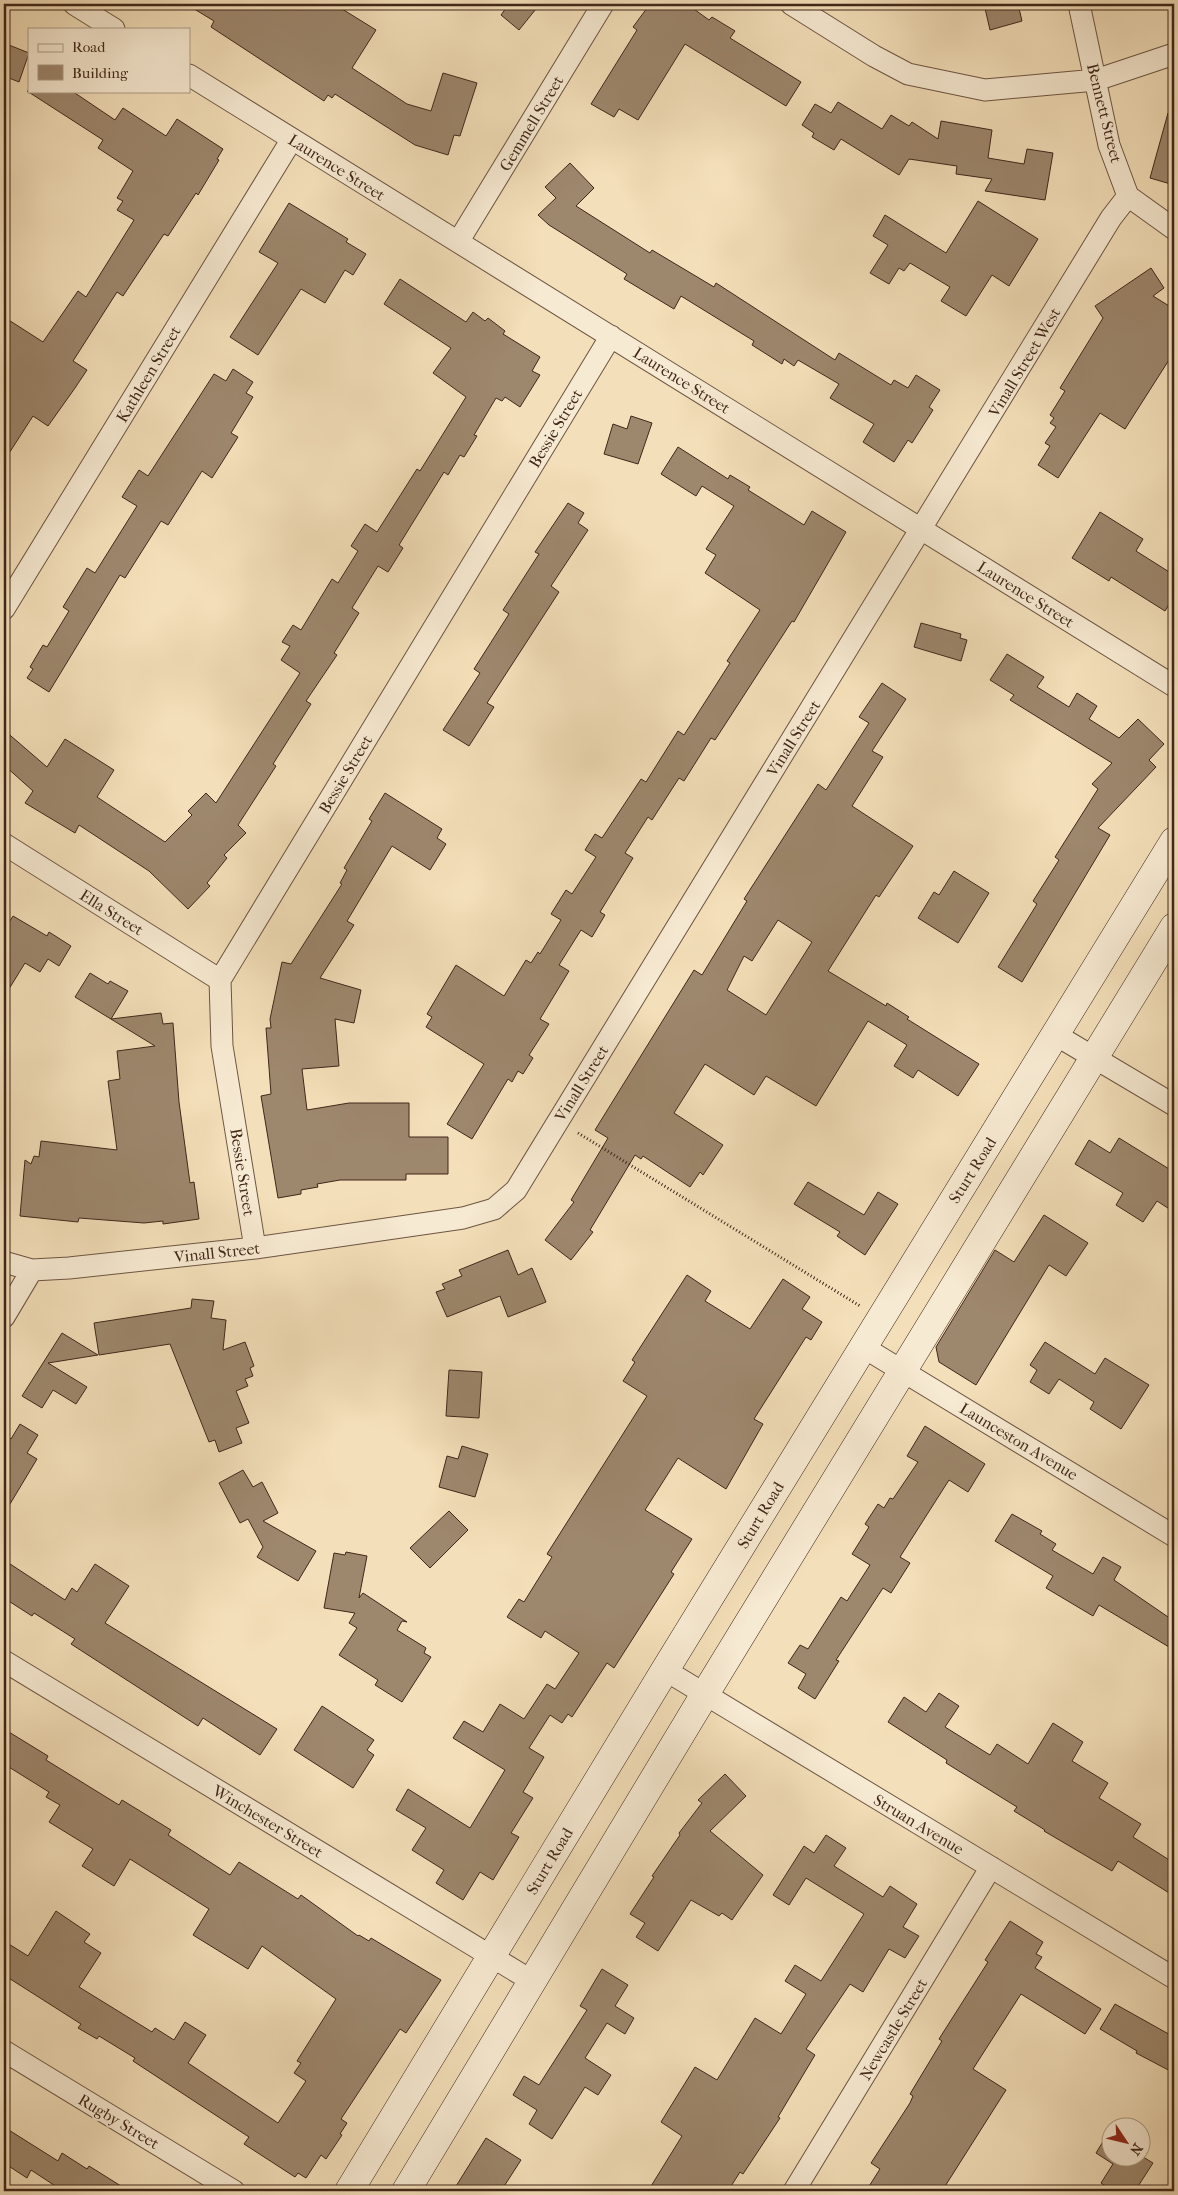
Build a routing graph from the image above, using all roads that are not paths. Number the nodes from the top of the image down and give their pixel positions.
1 (74, 4) edge
2 (603, 4) edge
3 (791, 4) edge
4 (1079, 4) edge
5 (112, 28) edge
6 (1174, 54) edge
7 (190, 76) edge
8 (1096, 80) junction
9 (292, 139) junction
10 (1128, 196) junction
11 (1174, 229) edge
12 (458, 242) junction
13 (611, 336) junction
14 (922, 529) junction
15 (4, 609) edge
16 (1174, 686) edge
17 (1174, 841) edge
18 (4, 844) edge
19 (1174, 927) edge
20 (220, 980) junction
21 (1056, 1035) junction
22 (1094, 1058) junction
23 (1174, 1105) edge
24 (255, 1248) junction
25 (4, 1262) edge
26 (32, 1270) junction
27 (4, 1317) edge
28 (863, 1347) junction
29 (903, 1370) junction
30 (1174, 1536) edge
31 (4, 1661) edge
32 (664, 1670) junction
33 (705, 1694) junction
34 (991, 1867) junction
35 (492, 1956) junction
36 (1174, 1978) edge
37 (532, 1981) junction
38 (4, 2051) edge
39 (234, 2191) edge
40 (350, 2191) edge
41 (406, 2191) edge
42 (794, 2191) edge

1 - 5 street
2 - 12 street, Gemmell Street
3 - 8 street
4 - 8 street, Bennett Street
6 - 8 street
7 - 9 street, Laurence Street
8 - 10 street, Bennett Street
9 - 12 street, Laurence Street
9 - 15 street, Kathleen Street
10 - 11 street
10 - 14 street, Vinall Street West
12 - 13 street, Laurence Street
13 - 14 street, Laurence Street
13 - 20 street, Bessie Street
14 - 16 street, Laurence Street
14 - 24 street, Vinall Street
17 - 21 main road, Sturt Road
18 - 20 street, Ella Street
19 - 22 main road
20 - 24 street, Bessie Street
21 - 22 street
21 - 28 main road, Sturt Road
22 - 23 street
22 - 29 main road
24 - 26 street, Vinall Street
25 - 26 street, Vinall Street
26 - 27 street
28 - 29 street, Launceston Avenue
28 - 32 main road, Sturt Road
29 - 30 street, Launceston Avenue
29 - 33 main road
31 - 35 street, Winchester Street
32 - 33 street, Struan Avenue
32 - 35 main road, Sturt Road
33 - 34 street, Struan Avenue
33 - 37 main road
34 - 36 street, Struan Avenue
34 - 42 street, Newcastle Street
35 - 37 street, Winchester Street
35 - 40 main road, Sturt Road
37 - 41 main road
38 - 39 street, Rugby Street

